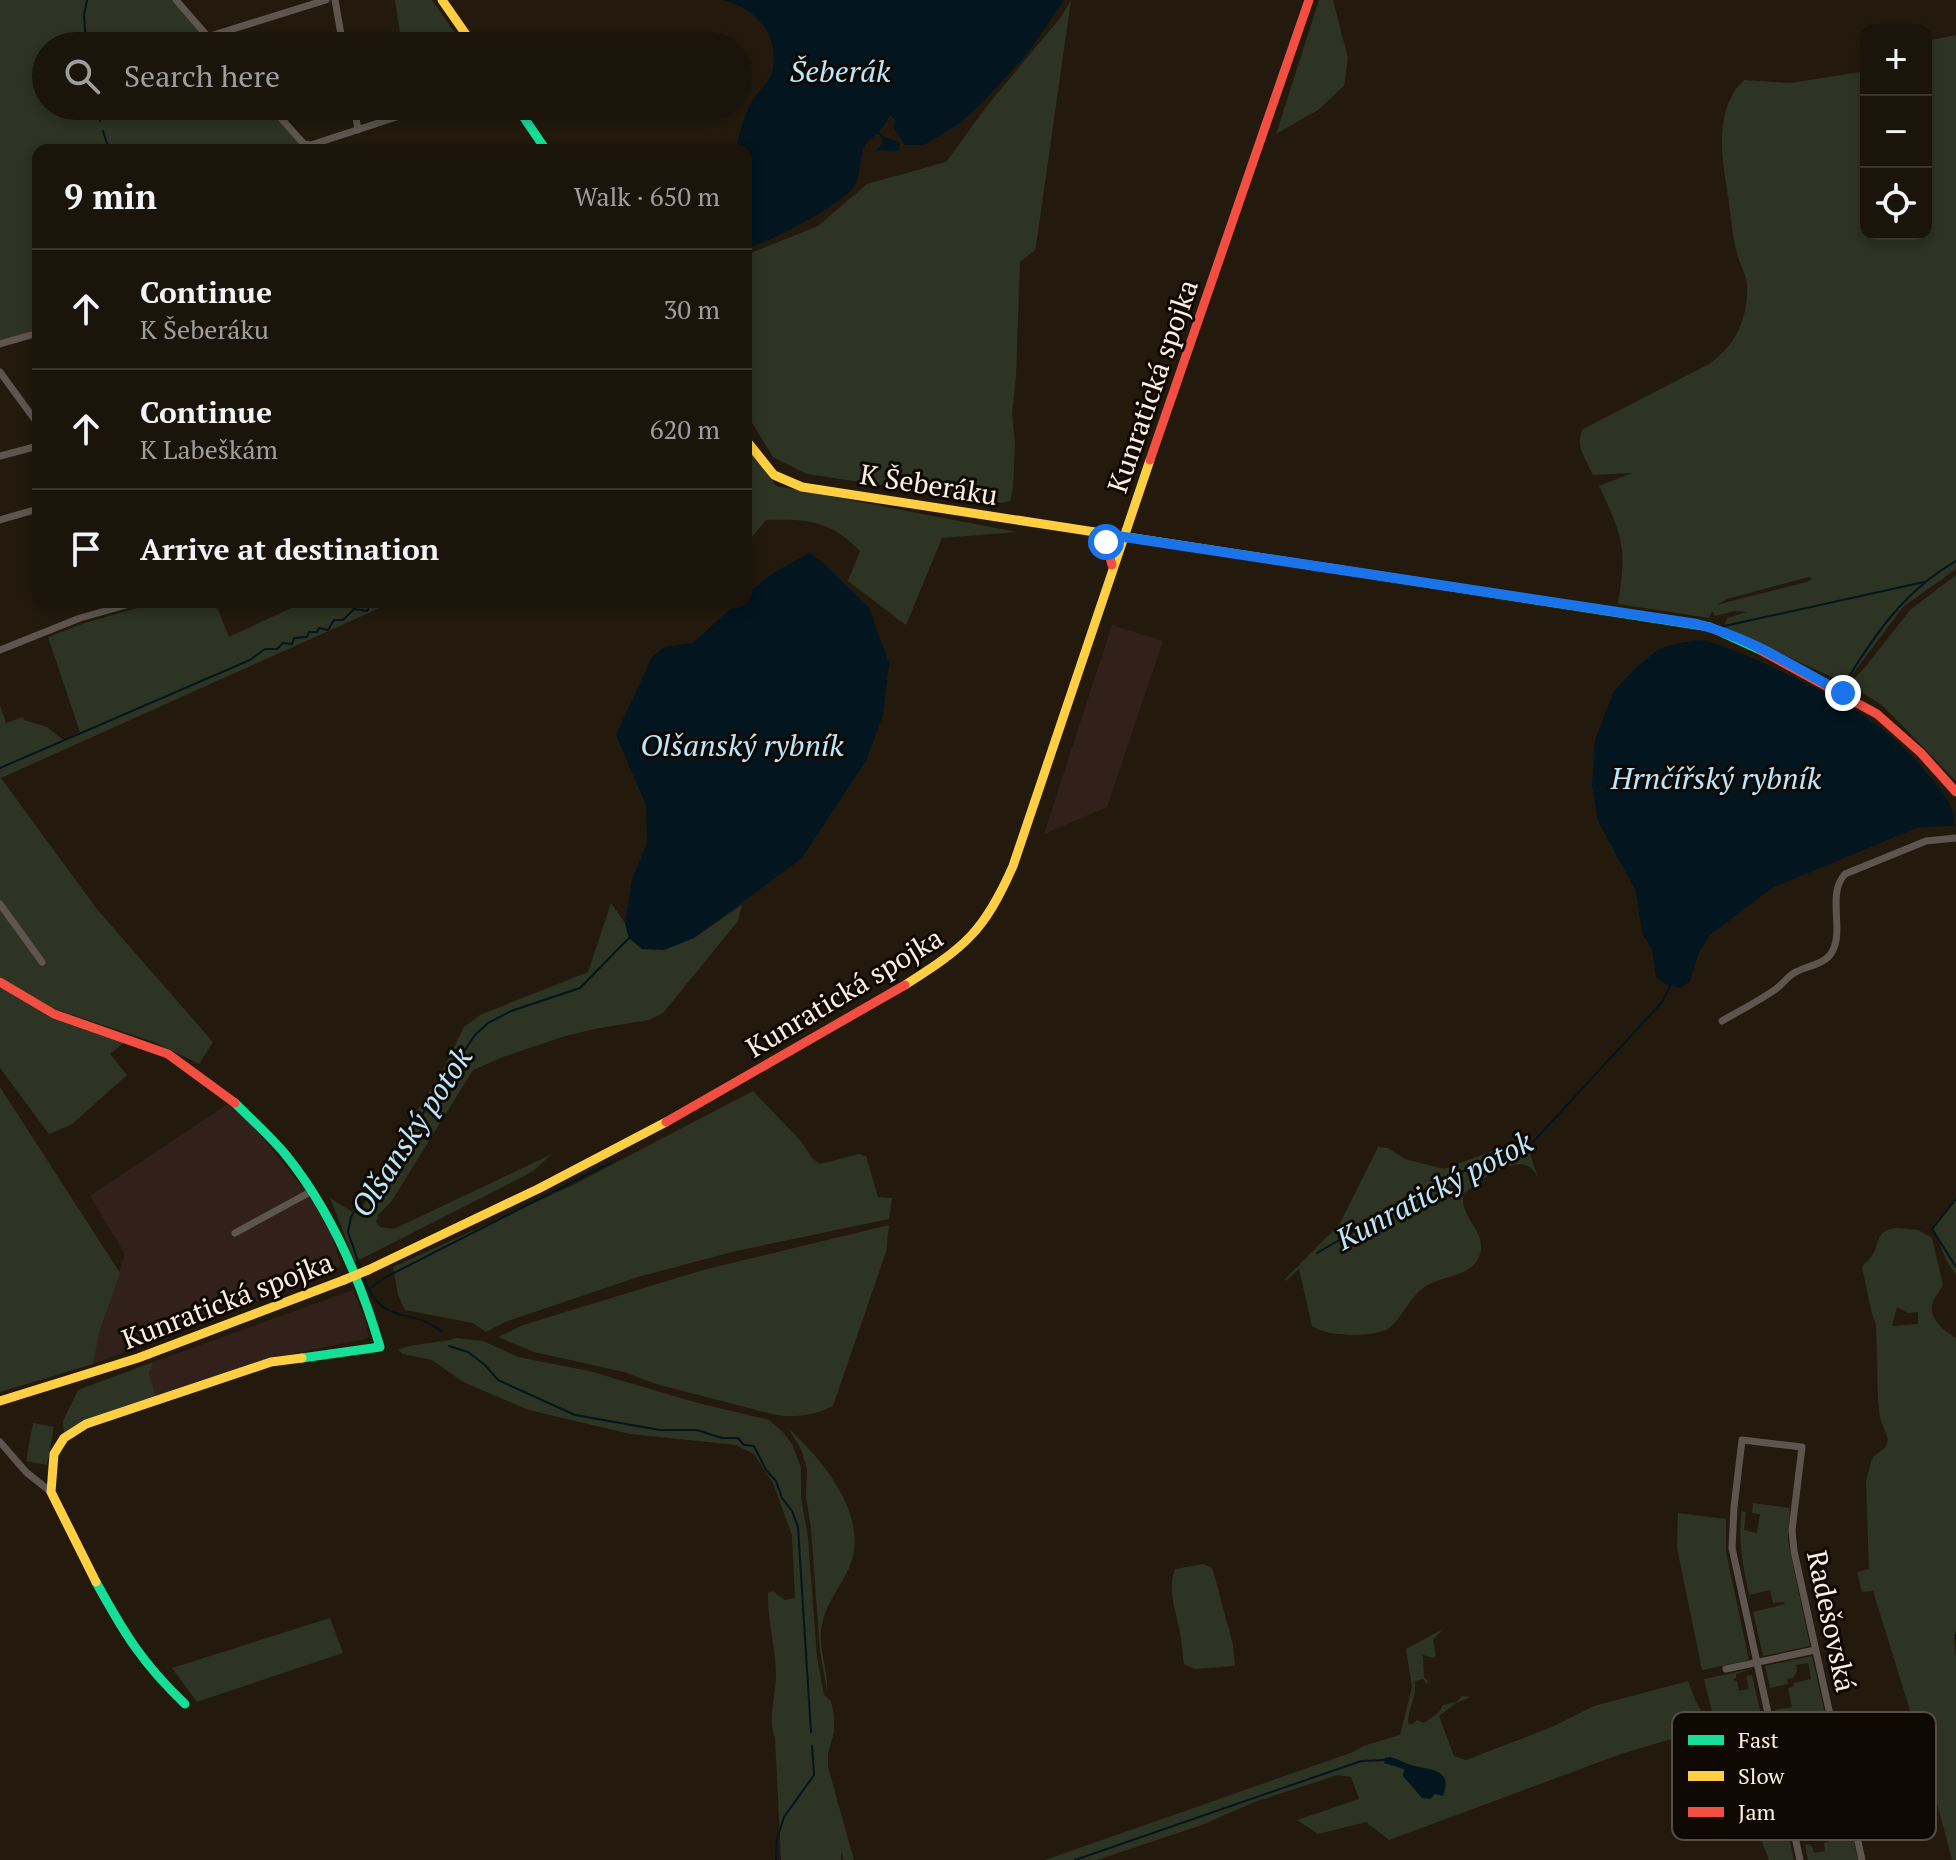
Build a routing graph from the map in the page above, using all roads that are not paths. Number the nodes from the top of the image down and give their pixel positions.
1 (176, 0) edge
2 (326, 0) edge
3 (335, 0) edge
4 (442, 0) edge
5 (1309, 0) edge
6 (203, 32) edge
7 (223, 32) edge
8 (341, 32) edge
9 (464, 32) edge
10 (283, 120) edge
11 (356, 120) edge
12 (388, 120) edge
13 (526, 120) edge
14 (358, 130) junction
15 (304, 144) edge
16 (314, 144) edge
17 (542, 144) edge
18 (32, 335) edge
19 (0, 344) edge
20 (0, 372) edge
21 (32, 416) edge
22 (32, 448) edge
23 (752, 448) edge
24 (0, 456) edge
25 (1133, 508) junction
26 (32, 511) edge
27 (0, 520) edge
28 (1098, 533) junction
29 (1125, 537) junction
30 (1154, 541) junction
31 (1113, 568) junction
32 (116, 608) edge
33 (0, 650) edge
34 (1956, 792) edge
35 (1956, 838) edge
36 (0, 904) edge
37 (42, 962) dead end
38 (0, 982) edge
39 (1722, 1021) dead end
40 (312, 1191) junction
41 (235, 1233) dead end
42 (0, 1401) edge
43 (0, 1442) edge
44 (51, 1492) junction
45 (1815, 1650) junction
46 (1757, 1662) junction
47 (1726, 1669) dead end
48 (185, 1704) dead end
49 (1768, 1712) edge
50 (1829, 1712) edge
51 (1796, 1840) edge
52 (1858, 1840) edge
53 (1800, 1860) edge
54 (1862, 1860) edge

1 - 6 street
2 - 7 street
3 - 8 street
4 - 9 street
5 - 25 street, Kunratická spojka
10 - 15 street
11 - 14 street
12 - 14 street
13 - 17 street
14 - 16 street
18 - 19 street
20 - 21 street
22 - 24 street
23 - 28 street, K Šeberáku
25 - 29 street, Kunratická spojka
25 - 30 street
26 - 27 street
28 - 29 street, K Šeberáku
28 - 31 street
29 - 30 street, K Šeberáku
29 - 31 street, Kunratická spojka
30 - 34 street, K Šeberáku
31 - 42 street, Kunratická spojka, bridge
32 - 33 street
35 - 39 street
36 - 37 street
38 - 40 street
40 - 41 street
40 - 44 street
43 - 44 street
44 - 48 street
45 - 46 street
45 - 46 street, Radešovská
45 - 50 street, Radešovská
46 - 47 street
46 - 49 street
51 - 53 street
52 - 54 street, Radešovská

